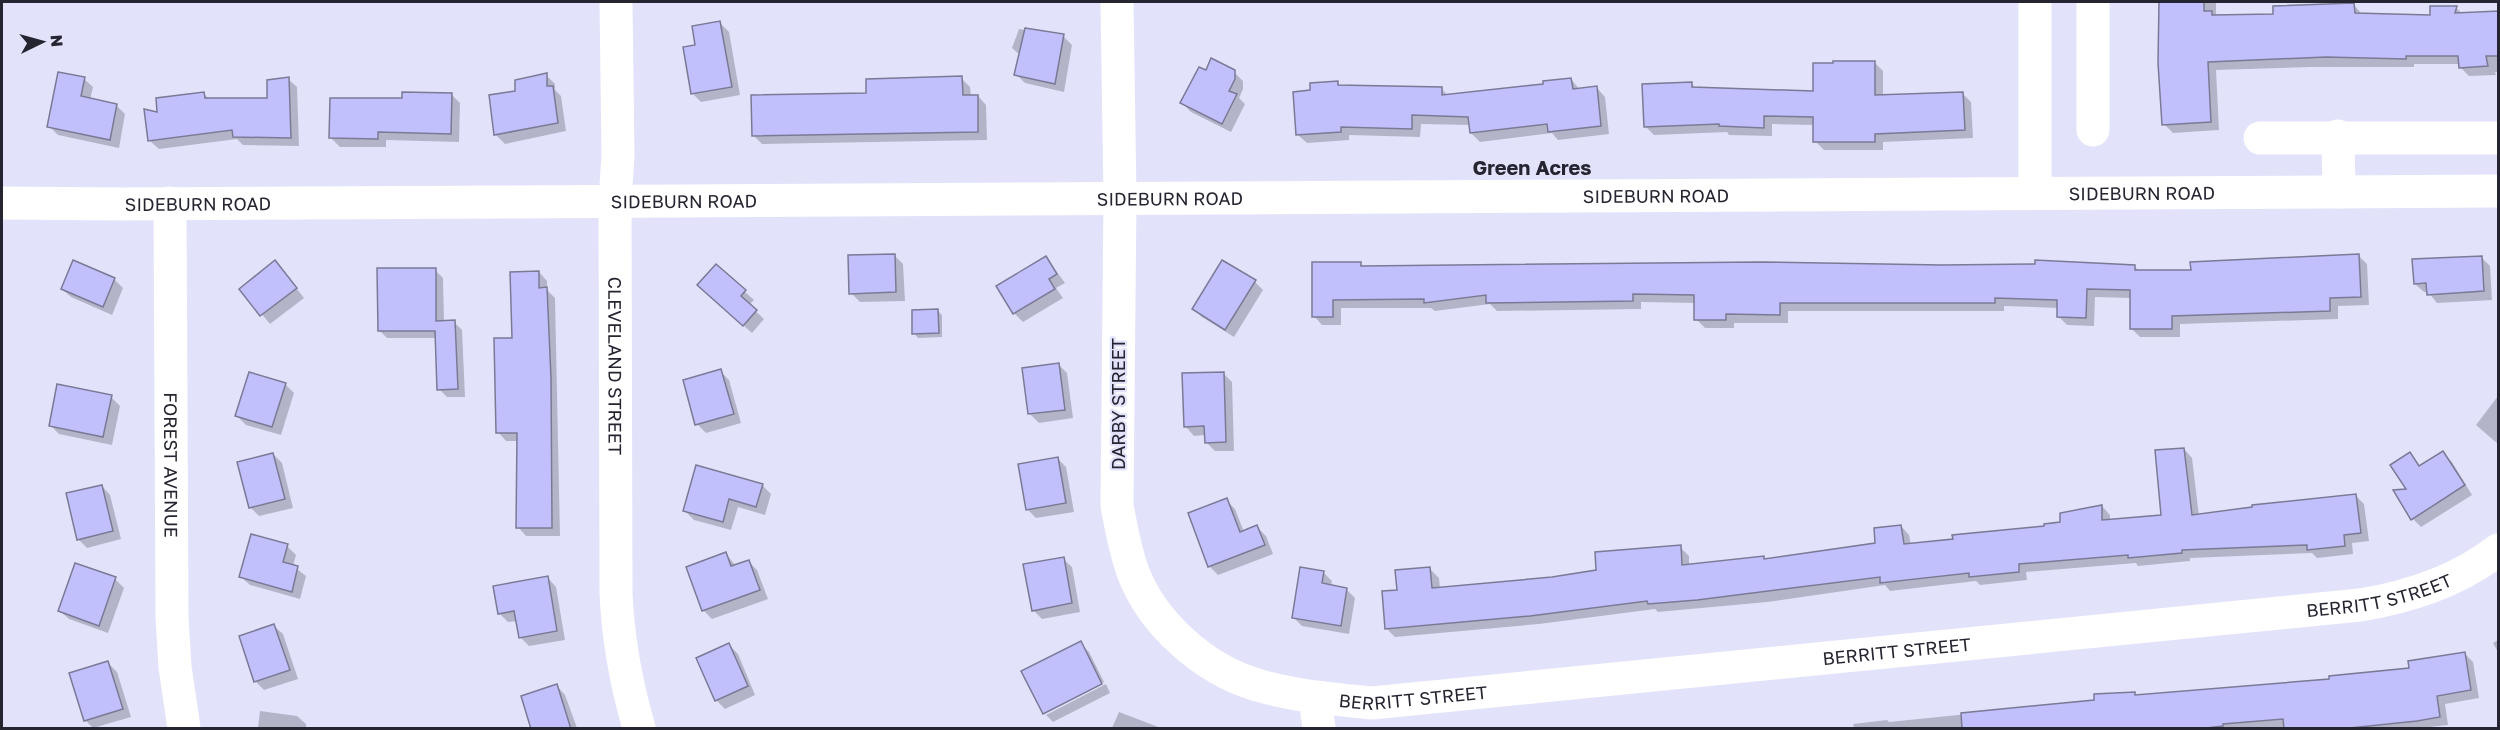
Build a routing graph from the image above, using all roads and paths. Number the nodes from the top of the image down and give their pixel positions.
1 (616, 2) edge
2 (1117, 2) edge
3 (2035, 2) edge
4 (2093, 2) edge
5 (2093, 130) dead end
6 (2338, 136) junction
7 (2260, 138) dead end
8 (2499, 138) edge
9 (2499, 191) edge
10 (2339, 192) junction
11 (2035, 194) junction
12 (1119, 198) junction
13 (615, 200) junction
14 (2, 203) edge
15 (170, 203) junction
16 (2499, 550) edge
17 (1317, 713) edge
18 (184, 729) edge
19 (639, 729) edge

1 - 13 street, CLEVELAND STREET
2 - 12 street, DARBY STREET
3 - 11 street
4 - 5 street
6 - 7 street
6 - 8 street
6 - 10 street
9 - 10 street, SIDEBURN ROAD
10 - 11 street, SIDEBURN ROAD
11 - 12 street, SIDEBURN ROAD
12 - 13 street, SIDEBURN ROAD
12 - 17 street, DARBY STREET
13 - 15 street, SIDEBURN ROAD
13 - 19 street, CLEVELAND STREET
14 - 15 street, SIDEBURN ROAD
15 - 18 street, FOREST AVENUE
16 - 17 street, BERRITT STREET

